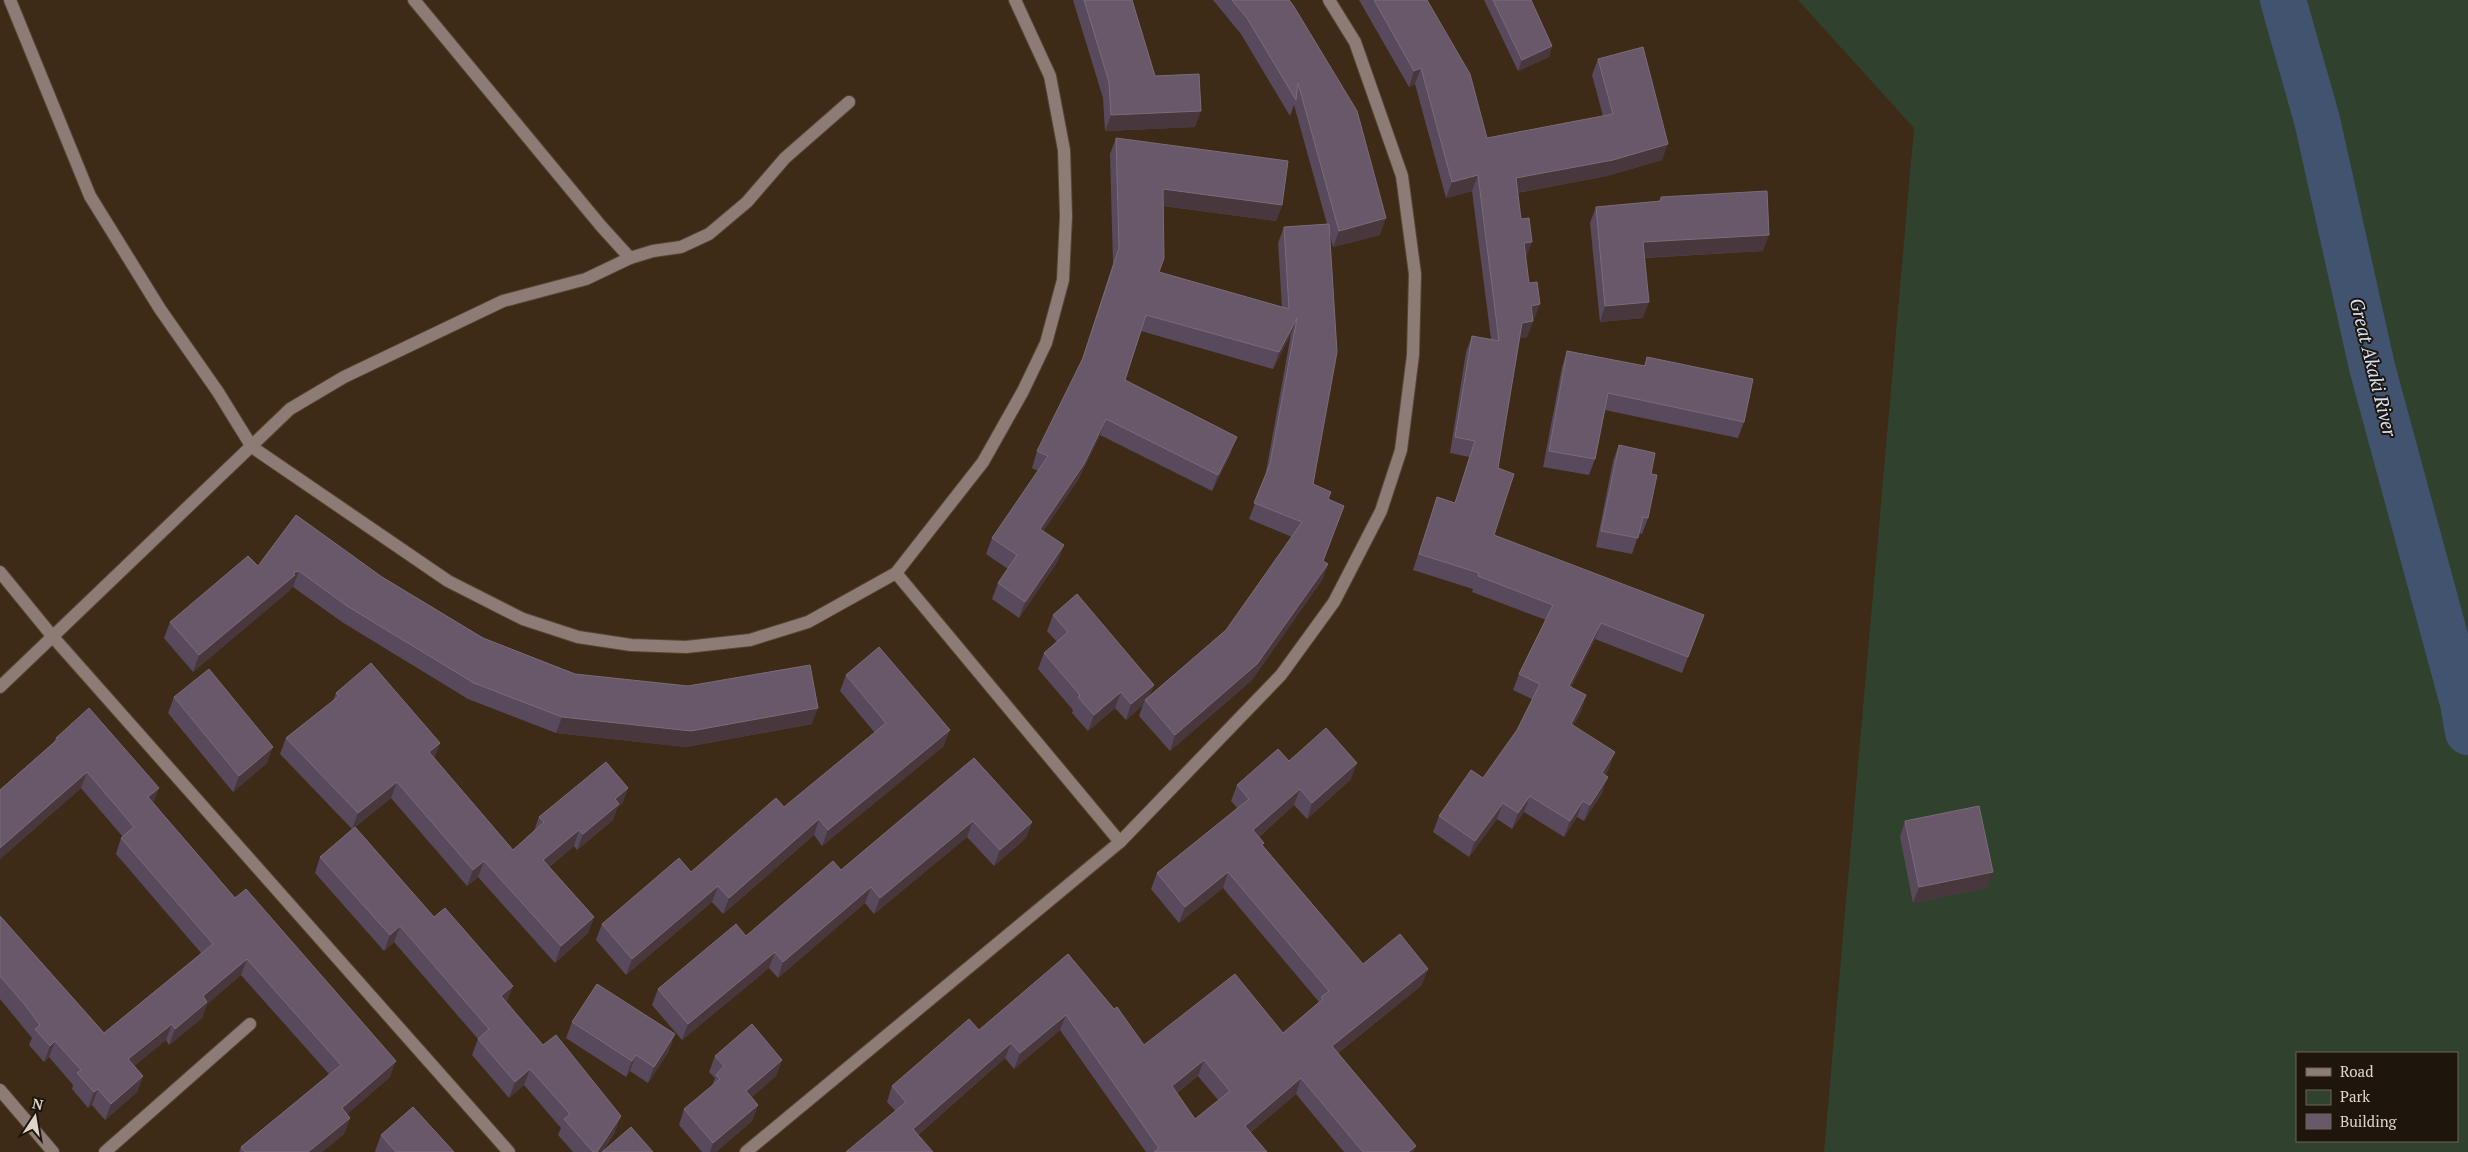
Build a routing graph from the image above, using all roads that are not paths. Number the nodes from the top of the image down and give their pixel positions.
1 (10, 0) edge
2 (414, 0) edge
3 (1015, 0) edge
4 (1329, 0) edge
5 (849, 102) dead end
6 (630, 258) junction
7 (252, 447) junction
8 (0, 572) edge
9 (896, 573) junction
10 (53, 637) junction
11 (0, 687) edge
12 (1120, 842) junction
13 (250, 1024) dead end
14 (0, 1090) edge
15 (53, 1152) edge
16 (105, 1152) edge
17 (510, 1152) edge
18 (746, 1152) edge

1 - 7 street
2 - 6 street
3 - 9 street
4 - 12 street
5 - 6 street
6 - 7 street
7 - 9 street
7 - 10 street
8 - 10 street
9 - 12 street
10 - 11 street
10 - 17 street
12 - 18 street
13 - 16 street
14 - 15 street

